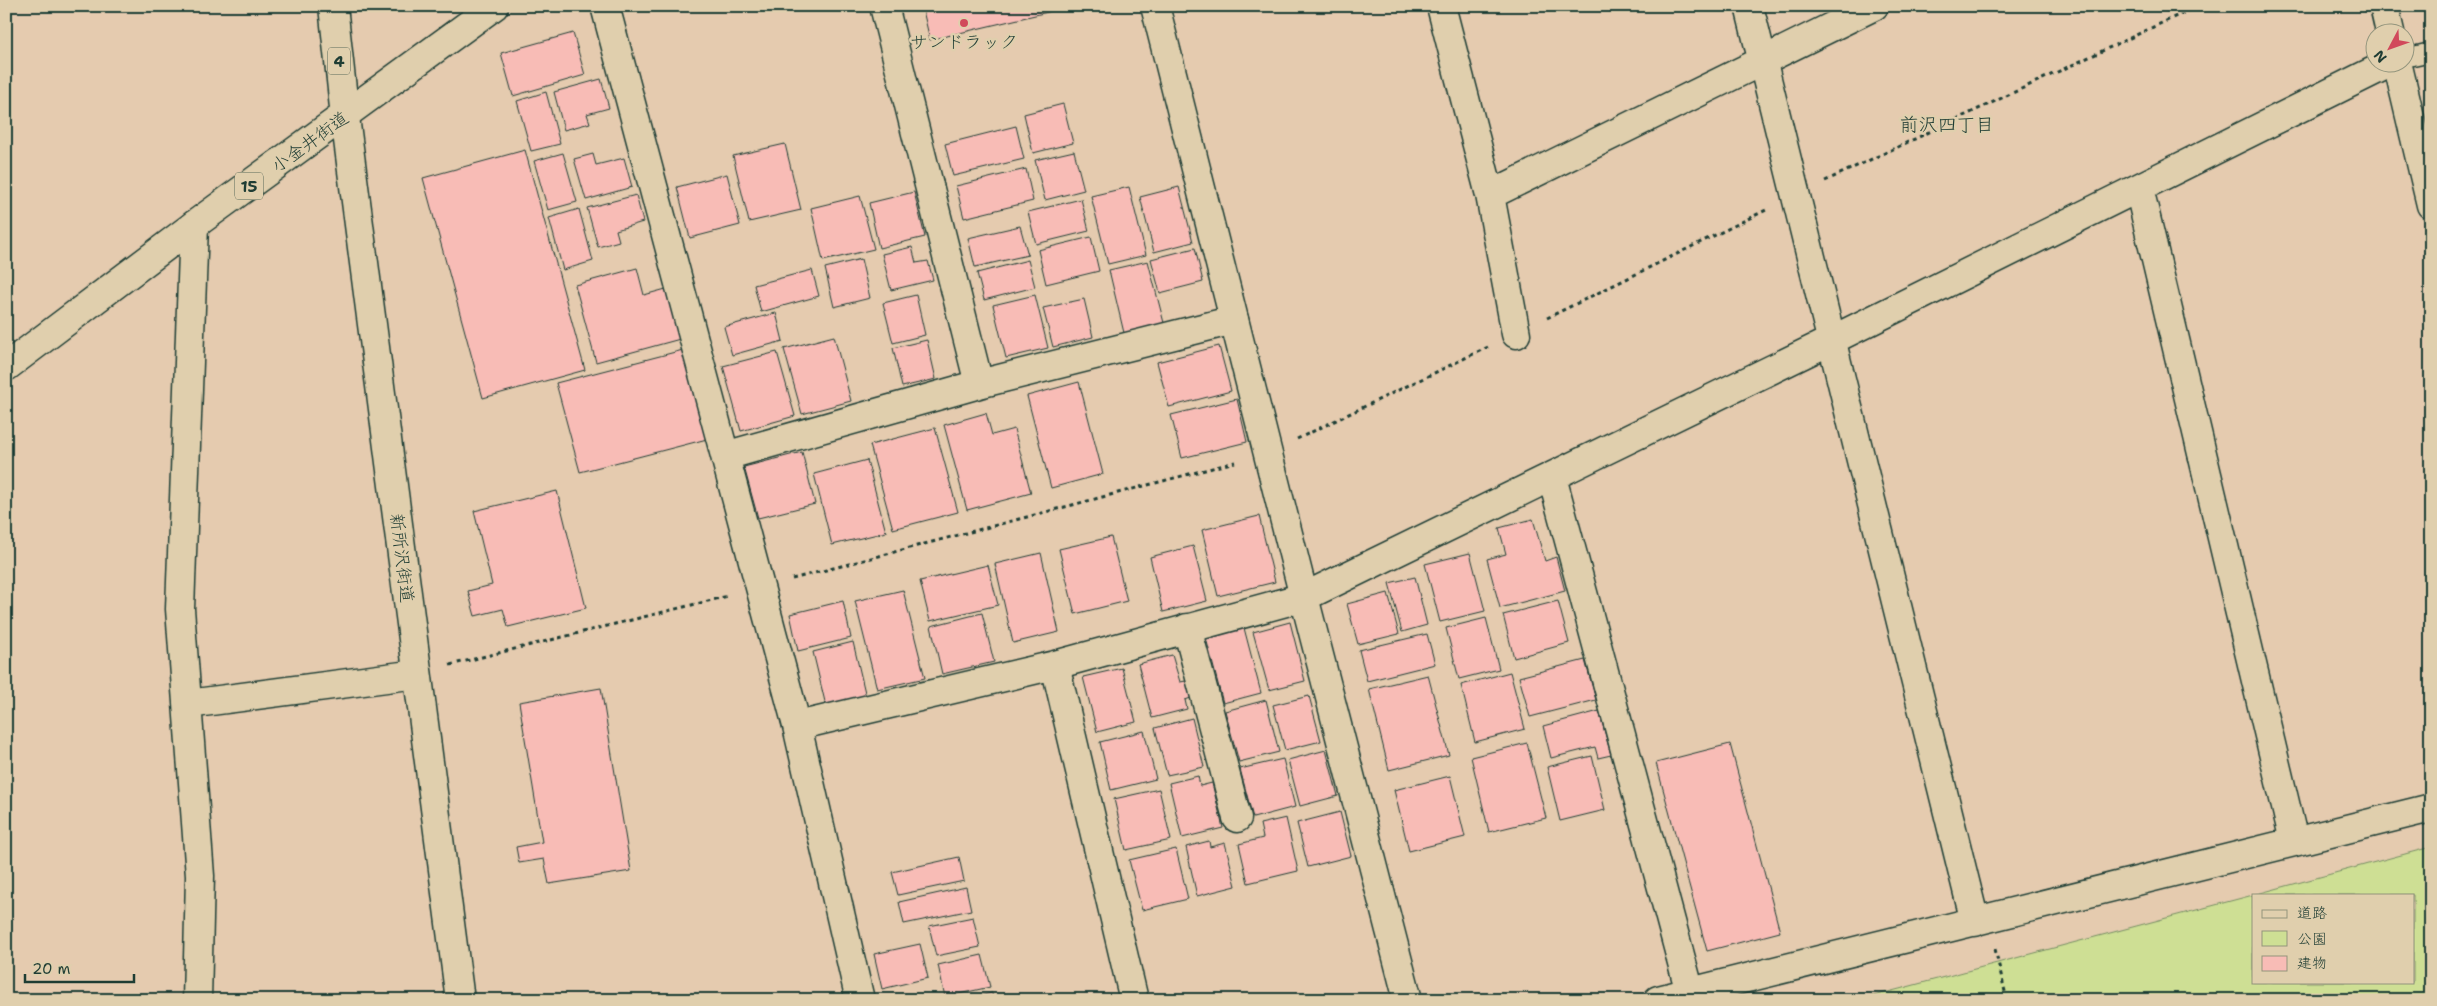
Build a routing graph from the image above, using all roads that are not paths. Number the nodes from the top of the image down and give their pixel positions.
1 (333, 6) edge
2 (494, 6) edge
3 (605, 6) edge
4 (884, 6) edge
5 (1155, 6) edge
6 (1442, 6) edge
7 (1749, 6) edge
8 (1874, 6) edge
9 (2384, 6) edge
10 (2388, 22) edge
11 (2431, 52) edge
12 (2414, 56) edge
13 (1762, 60) junction
14 (2372, 72) edge
15 (2399, 72) edge
16 (345, 117) junction
17 (2139, 188) junction
18 (1490, 195) junction
19 (2431, 205) edge
20 (194, 226) junction
21 (1234, 320) junction
22 (1516, 334) road end
23 (1832, 340) junction
24 (6, 367) edge
25 (979, 384) junction
26 (725, 456) junction
27 (1552, 476) junction
28 (1304, 597) junction
29 (1187, 628) junction
30 (1055, 666) junction
31 (417, 674) junction
32 (188, 704) junction
33 (797, 726) junction
34 (2431, 808) edge
35 (1237, 818) dead end
36 (2294, 841) junction
37 (1981, 920) junction
38 (1691, 996) edge
39 (197, 1000) edge
40 (460, 1000) edge
41 (860, 1000) edge
42 (1134, 1000) edge
43 (1408, 1000) edge
44 (1658, 1000) edge

1 - 16 street, 4
2 - 16 street, 小金井街道 / 15
3 - 26 street
4 - 25 street
5 - 21 street
6 - 18 street
7 - 13 street
8 - 13 street
9 - 10 street
11 - 12 lane
13 - 18 street
13 - 23 street
14 - 17 street
15 - 19 street
16 - 20 street, 小金井街道 / 15
16 - 31 street, 新所沢街道
17 - 23 street
17 - 36 street
18 - 22 street
20 - 24 street, 小金井街道 / 15
20 - 32 street
21 - 25 street
21 - 28 street
23 - 27 street
23 - 37 street
25 - 26 street
26 - 33 street
27 - 28 street
27 - 38 street
28 - 29 street
28 - 43 street
29 - 30 street
29 - 35 street
30 - 33 street
30 - 42 street
31 - 32 street
31 - 40 street, 新所沢街道
32 - 39 street
33 - 41 street
34 - 36 street
36 - 37 street
37 - 38 street
38 - 44 street

